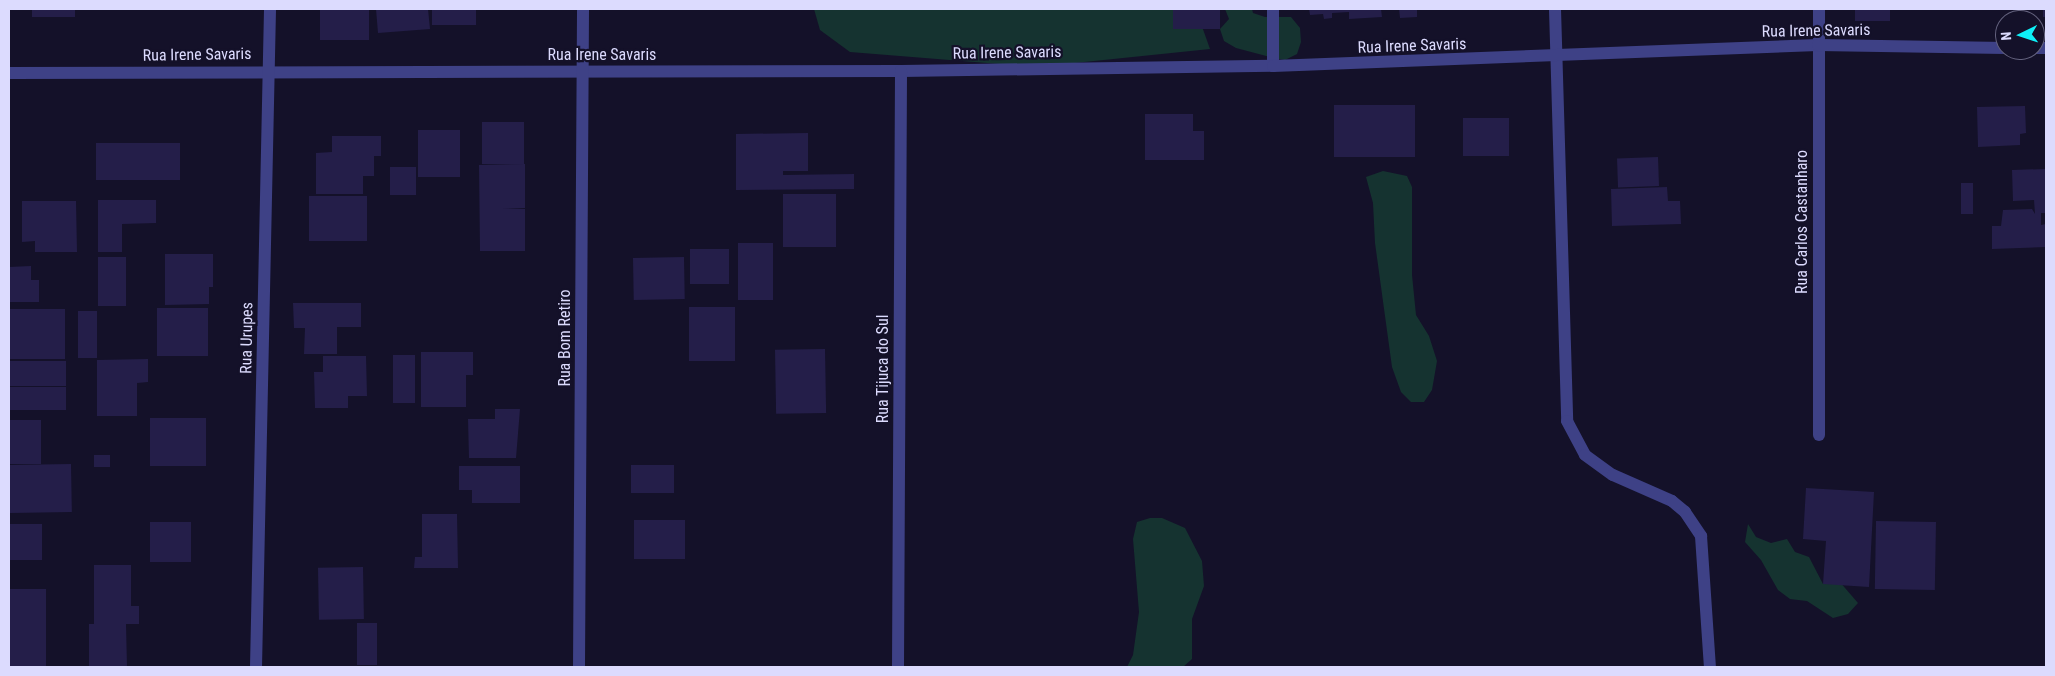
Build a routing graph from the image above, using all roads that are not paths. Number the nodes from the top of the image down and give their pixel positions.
1 (270, 9) edge
2 (584, 9) edge
3 (1273, 9) edge
4 (1555, 9) edge
5 (1818, 9) edge
6 (1818, 45) junction
7 (1995, 48) edge
8 (1555, 58) junction
9 (1273, 66) junction
10 (269, 70) junction
11 (583, 71) junction
12 (901, 71) junction
13 (9, 73) edge
14 (1819, 435) dead end
15 (256, 667) edge
16 (579, 667) edge
17 (898, 667) edge
18 (1710, 667) edge

1 - 10 street, Rua Urupes
2 - 11 street, Rua Bom Retiro
3 - 9 street
4 - 8 street
5 - 6 street, Rua Carlos Castanharo
6 - 7 street, Rua Irene Savaris
6 - 8 street, Rua Irene Savaris
6 - 14 street, Rua Carlos Castanharo
8 - 9 street, Rua Irene Savaris
8 - 18 street
9 - 12 street, Rua Irene Savaris
10 - 11 street, Rua Irene Savaris
10 - 13 street, Rua Irene Savaris
10 - 15 street, Rua Urupes
11 - 12 street, Rua Irene Savaris
11 - 16 street, Rua Bom Retiro
12 - 17 street, Rua Tijuca do Sul

